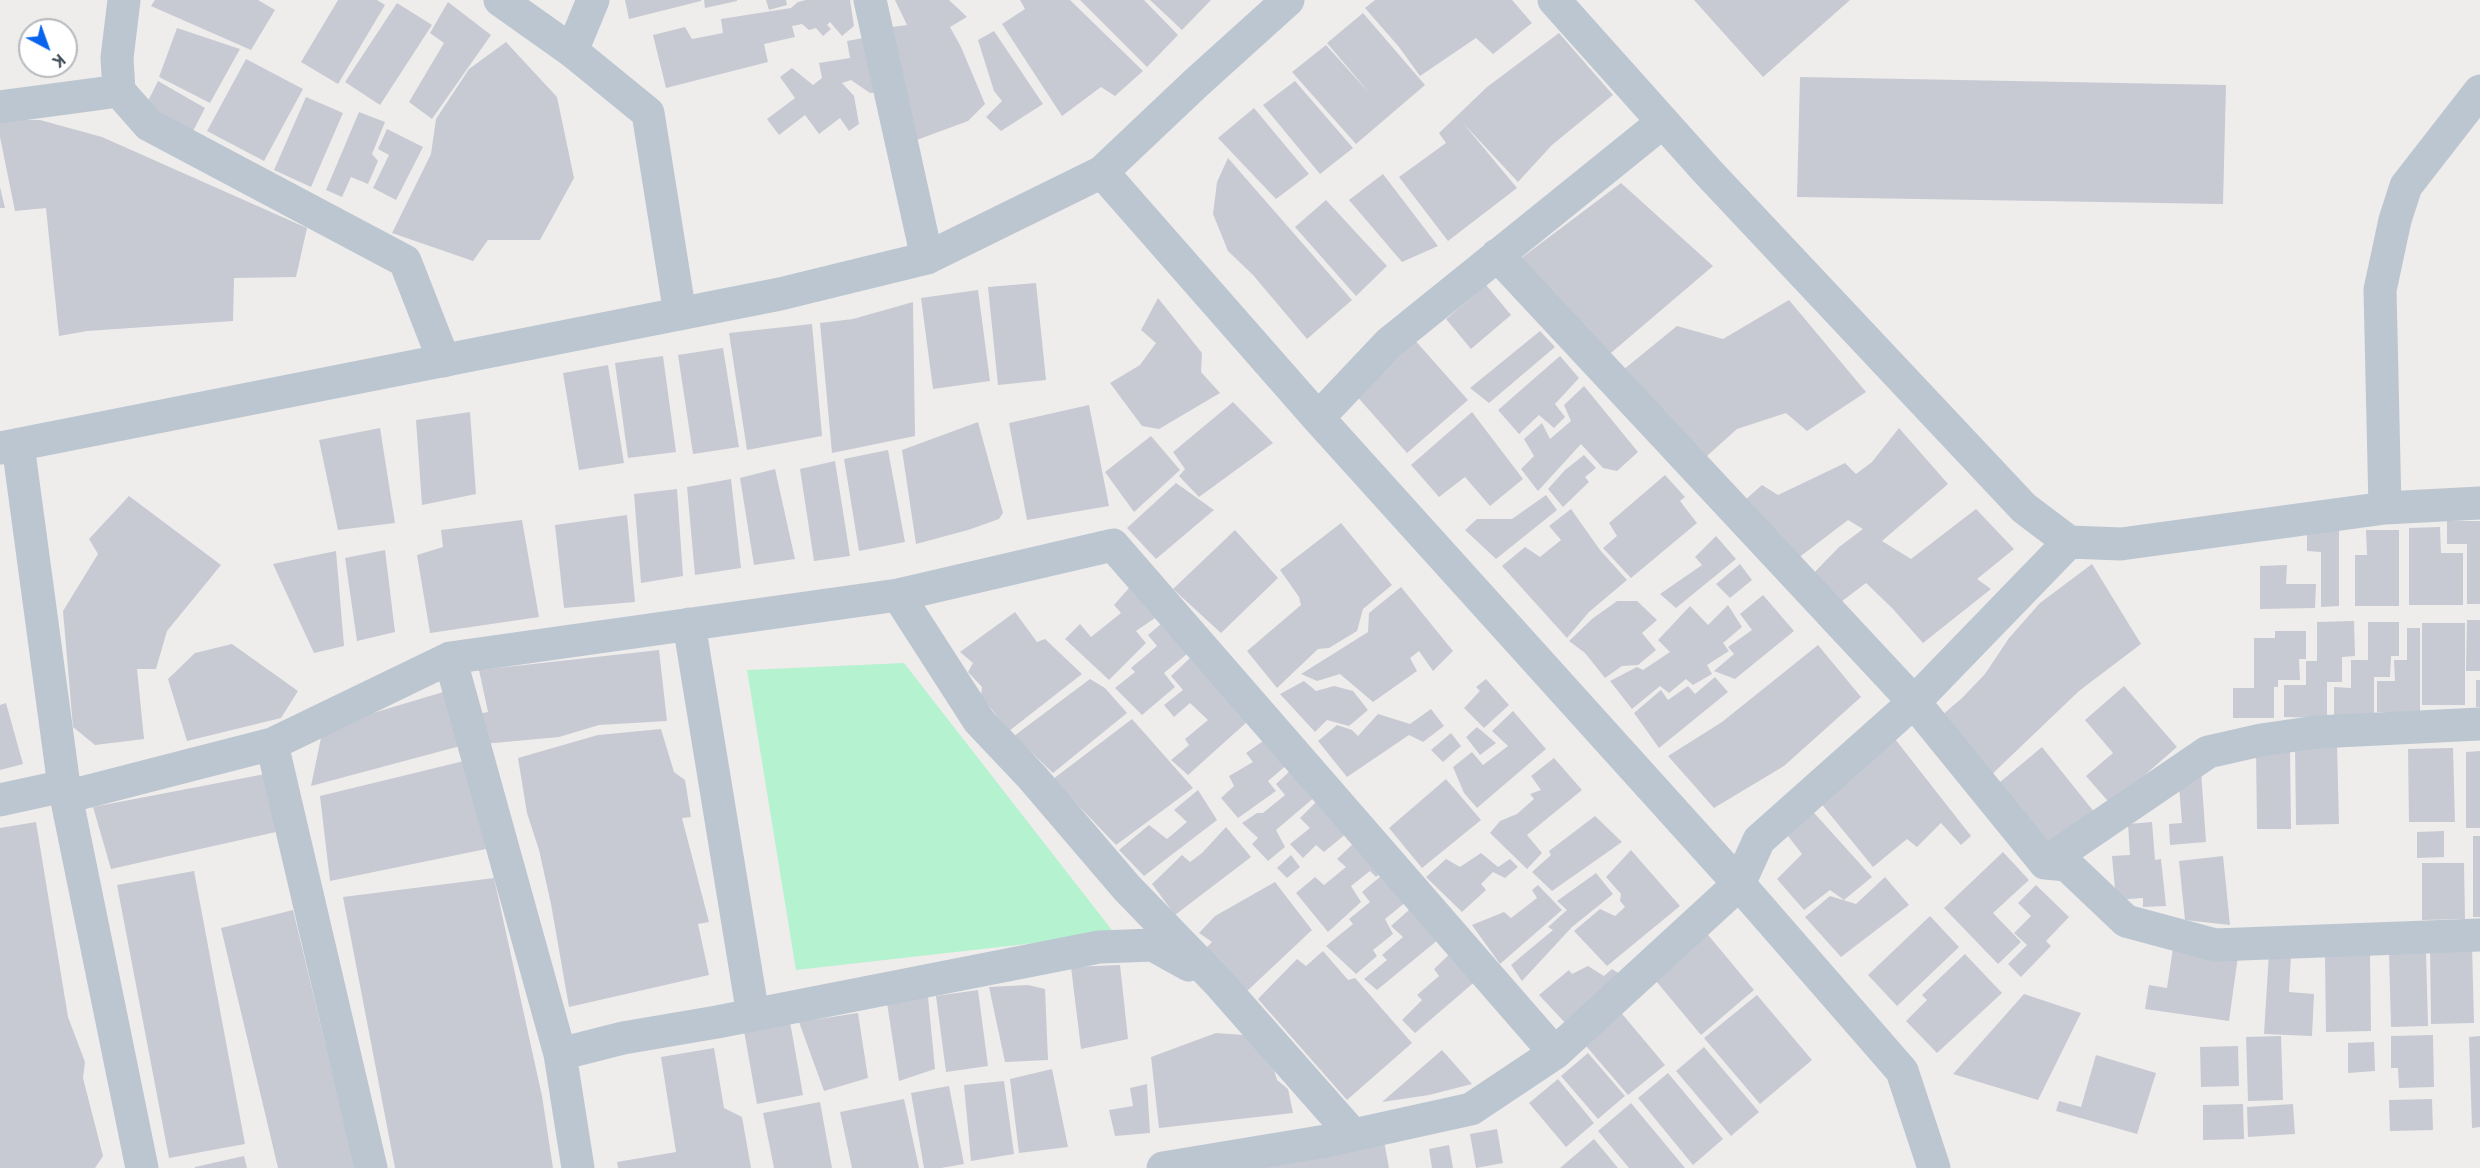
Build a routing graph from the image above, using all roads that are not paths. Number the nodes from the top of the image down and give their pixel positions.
1 (500, 0) edge
2 (593, 0) edge
3 (870, 0) edge
4 (1288, 0) edge
5 (1554, 0) edge
6 (119, 3) edge
7 (572, 51) junction
8 (119, 91) junction
9 (2480, 91) edge
10 (0, 107) edge
11 (1663, 122) junction
12 (1102, 172) junction
13 (1497, 255) junction
14 (927, 258) junction
15 (680, 314) junction
16 (444, 361) junction
17 (1318, 417) junction
18 (9, 447) edge
19 (2480, 503) edge
20 (2385, 508) junction
21 (2069, 542) junction
22 (898, 595) junction
23 (689, 624) junction
24 (450, 658) junction
25 (1914, 702) junction
26 (2480, 724) edge
27 (272, 744) junction
28 (65, 791) junction
29 (0, 800) edge
30 (2045, 863) junction
31 (1739, 884) junction
32 (2480, 935) edge
33 (1219, 983) junction
34 (753, 1015) junction
35 (1555, 1053) junction
36 (560, 1054) junction
37 (1353, 1136) junction
38 (142, 1168) edge
39 (371, 1168) edge
40 (578, 1168) edge
41 (1168, 1168) edge
42 (1934, 1168) edge

1 - 7 street
2 - 7 street
3 - 14 street
4 - 12 street
5 - 11 street
6 - 8 street
7 - 15 street
8 - 10 street
8 - 16 street
9 - 20 street
11 - 13 street
11 - 21 street
12 - 14 street
12 - 17 street
13 - 17 street
13 - 25 street
14 - 15 street
15 - 16 street
16 - 18 street
17 - 31 street
18 - 28 street
19 - 20 street
20 - 21 street
21 - 25 street
22 - 23 street
22 - 33 street
22 - 35 street
23 - 24 street
23 - 34 street
24 - 27 street
24 - 36 street
25 - 30 street
25 - 31 street
26 - 30 street
27 - 28 street
27 - 39 street
28 - 29 street
28 - 38 street
30 - 32 street
31 - 35 street
31 - 42 street
33 - 34 street
33 - 37 street
34 - 36 street
35 - 37 street
36 - 40 street
37 - 41 street

